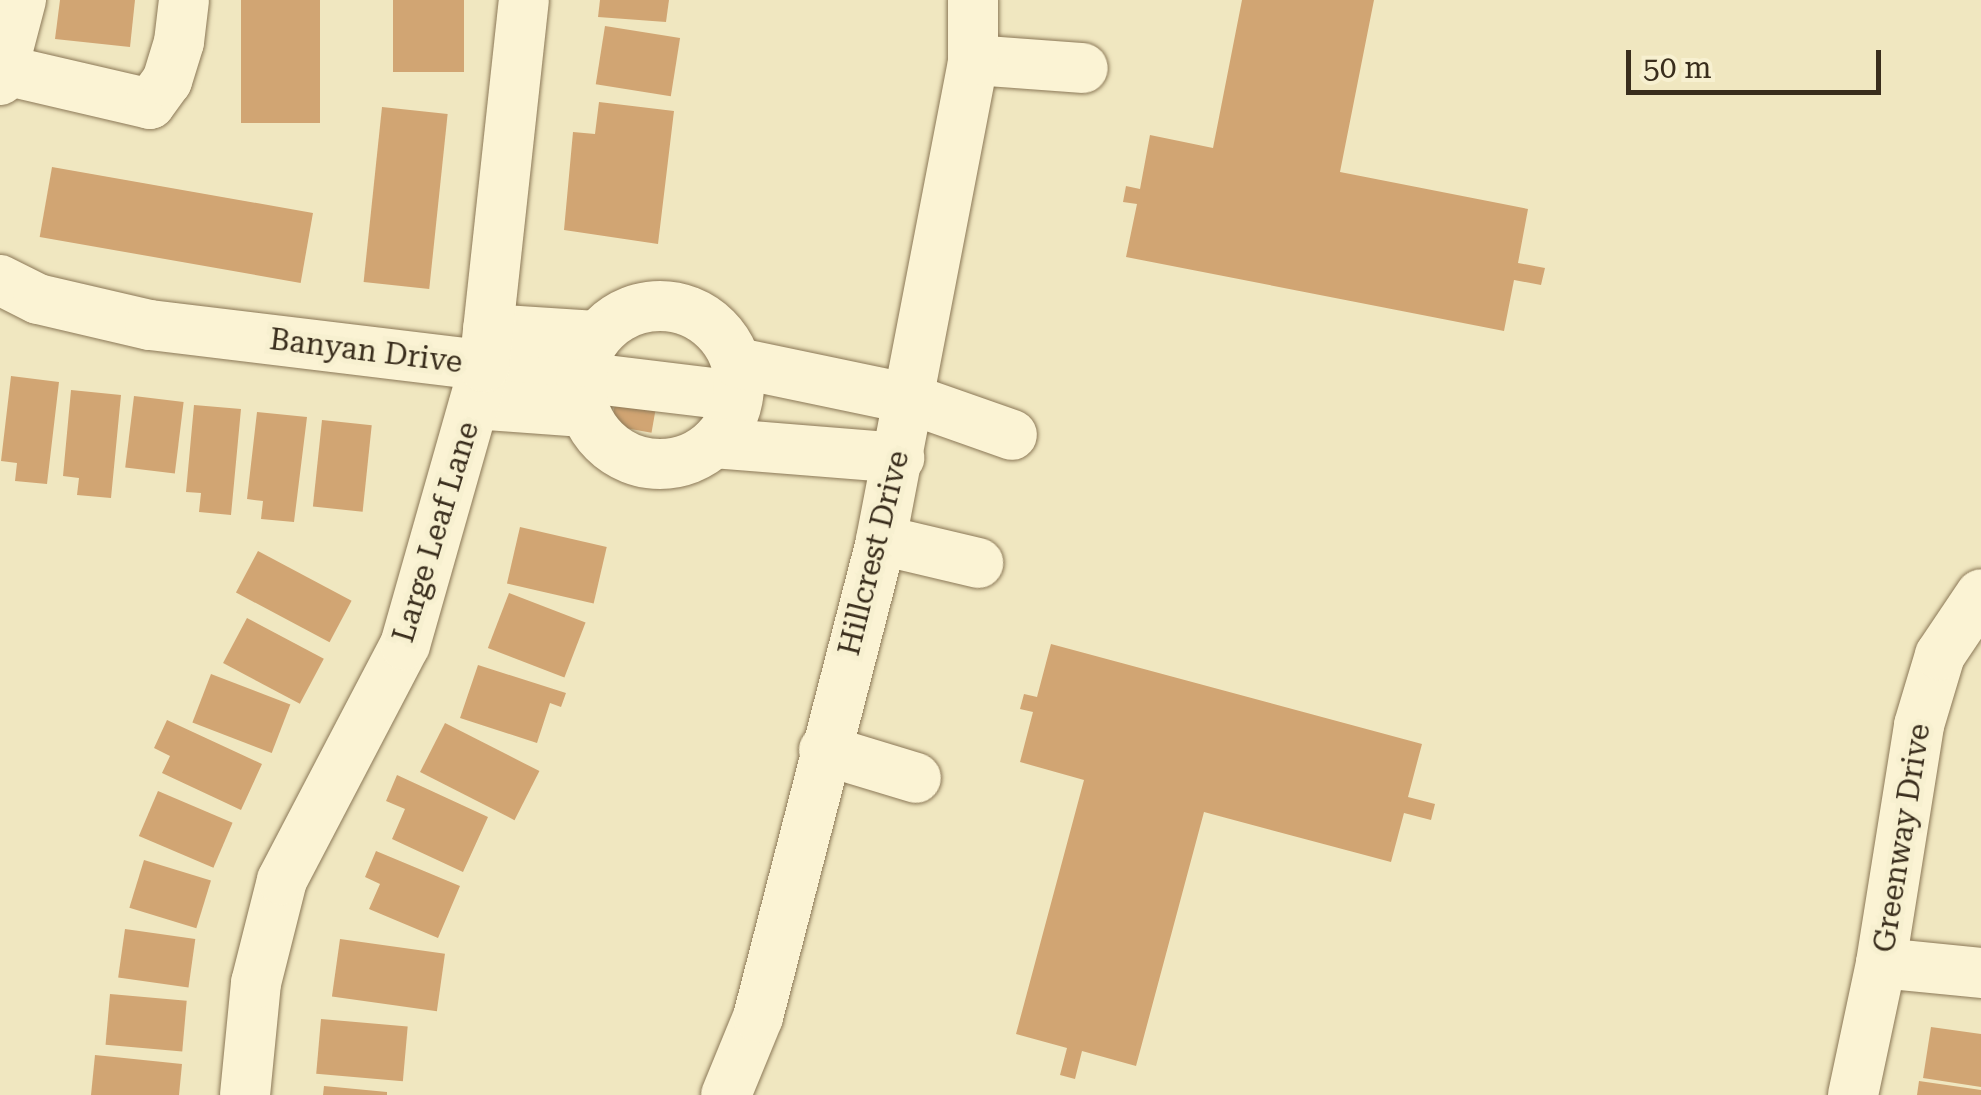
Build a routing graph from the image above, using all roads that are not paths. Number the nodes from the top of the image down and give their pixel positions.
1 (22, 0) edge
2 (184, 0) edge
3 (524, 0) edge
4 (973, 0) edge
5 (972, 60) junction
6 (1083, 68) dead end
7 (1, 73) edge
8 (0, 280) edge
9 (482, 366) junction
10 (587, 374) junction
11 (738, 380) junction
12 (910, 400) junction
13 (1012, 435) dead end
14 (714, 442) junction
15 (898, 458) junction
16 (881, 540) junction
17 (978, 563) dead end
18 (1981, 594) edge
19 (824, 750) junction
20 (916, 778) dead end
21 (1881, 963) junction
22 (1981, 973) edge
23 (244, 1095) edge
24 (726, 1095) edge
25 (1853, 1095) edge

1 - 7 street
2 - 7 street
3 - 9 street, Large Leaf Lane
4 - 5 street, Hillcrest Drive
5 - 6 street
5 - 12 street, Hillcrest Drive
8 - 9 street, Banyan Drive
9 - 10 street, Banyan Drive
9 - 23 street, Large Leaf Lane
10 - 11 street, Banyan Drive
10 - 11 street
10 - 14 street
11 - 12 street, Banyan Drive
11 - 14 street
12 - 13 street, Banyan Drive
12 - 15 street, Hillcrest Drive
14 - 15 street
15 - 16 street, Hillcrest Drive
16 - 17 street
16 - 19 street, Hillcrest Drive
18 - 21 street, Greenway Drive
19 - 20 street
19 - 24 street, Hillcrest Drive
21 - 22 street
21 - 25 street, Greenway Drive

